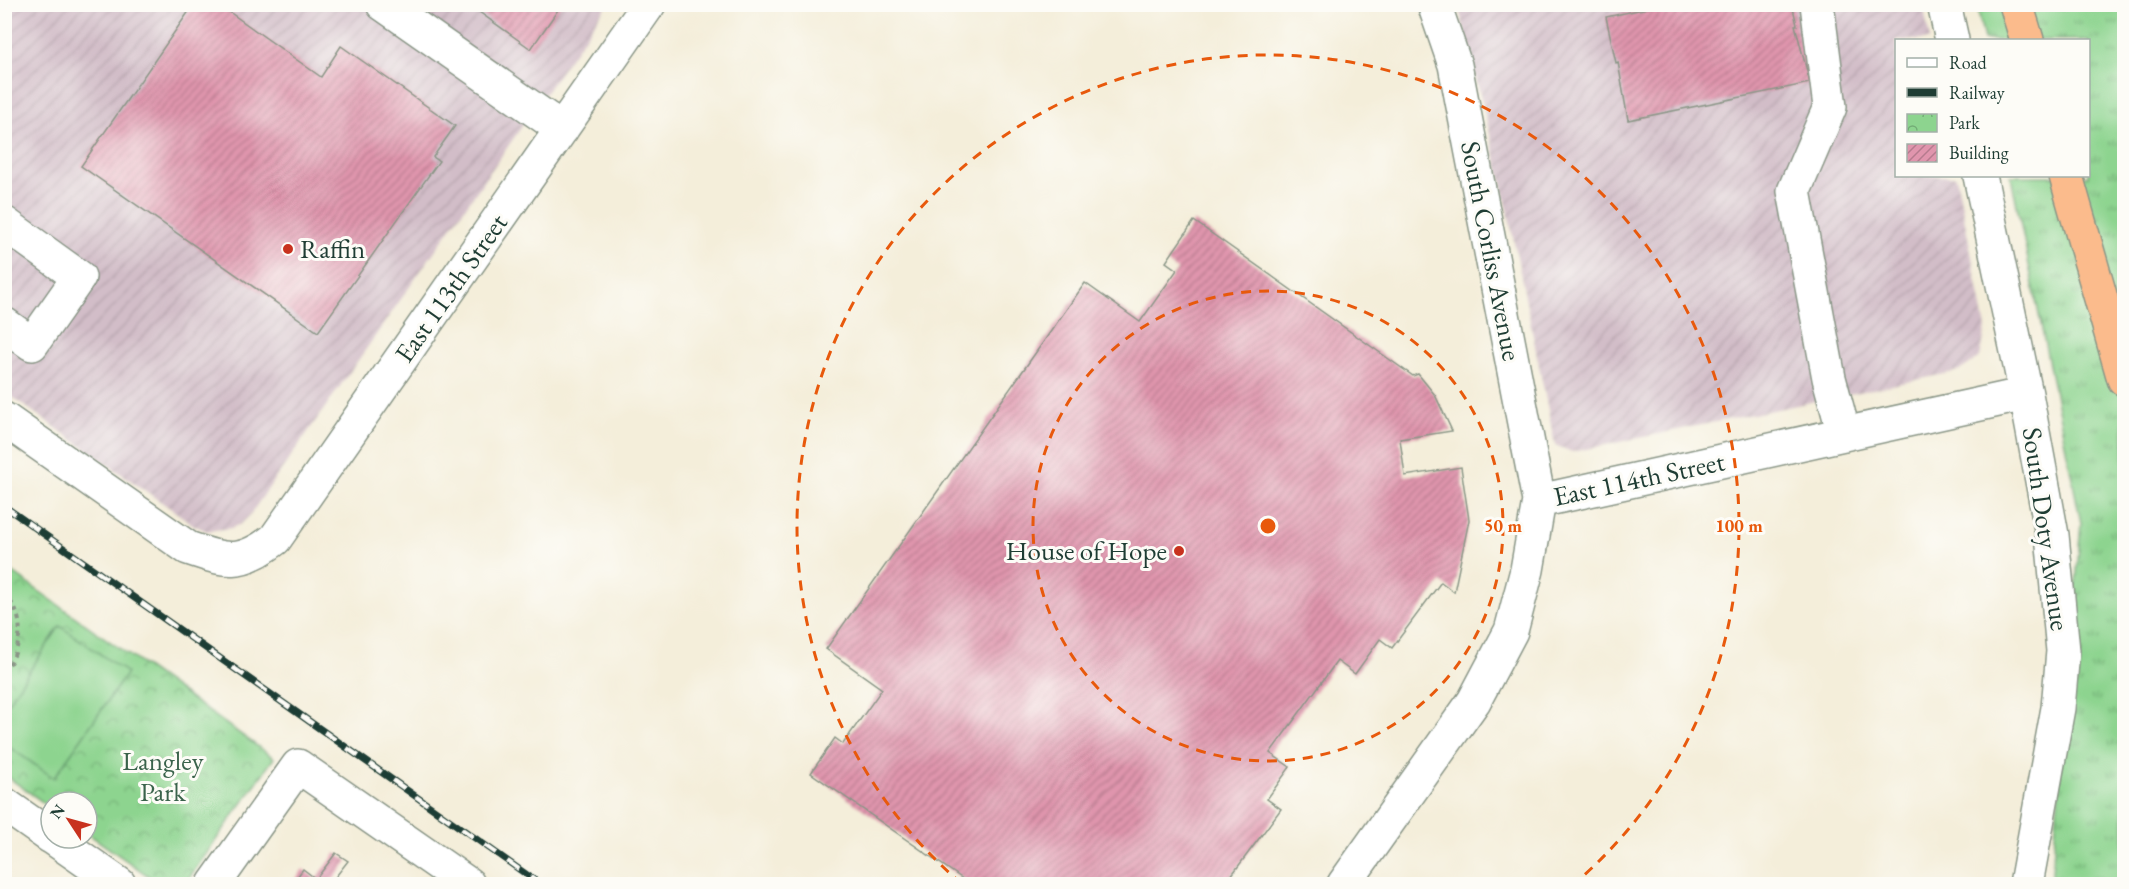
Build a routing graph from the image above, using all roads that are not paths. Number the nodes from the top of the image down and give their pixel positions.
1 (383, 4) edge
2 (649, 4) edge
3 (1434, 4) edge
4 (1816, 4) edge
5 (1944, 4) edge
6 (2016, 4) edge
7 (1952, 39) edge
8 (2027, 39) edge
9 (562, 129) junction
10 (1980, 177) edge
11 (2066, 177) edge
12 (4, 223) edge
13 (4, 324) edge
14 (2124, 379) edge
15 (2026, 394) junction
16 (4, 419) edge
17 (1844, 434) junction
18 (1539, 501) junction
19 (4, 804) edge
20 (39, 828) edge
21 (70, 850) edge
22 (119, 885) edge
23 (214, 885) edge
24 (468, 885) edge
25 (1344, 885) edge
26 (2026, 885) edge

1 - 9 street
2 - 9 street, East 113th Street
3 - 18 street, South Corliss Avenue
4 - 17 street
5 - 7 street
6 - 8 highway
9 - 16 street, East 113th Street
10 - 15 street, South Doty Avenue
11 - 14 highway
12 - 13 street
15 - 17 street, East 114th Street
15 - 26 street, South Doty Avenue
17 - 18 street, East 114th Street
18 - 25 street, East 114th Street
19 - 20 street
21 - 22 street
23 - 24 street

